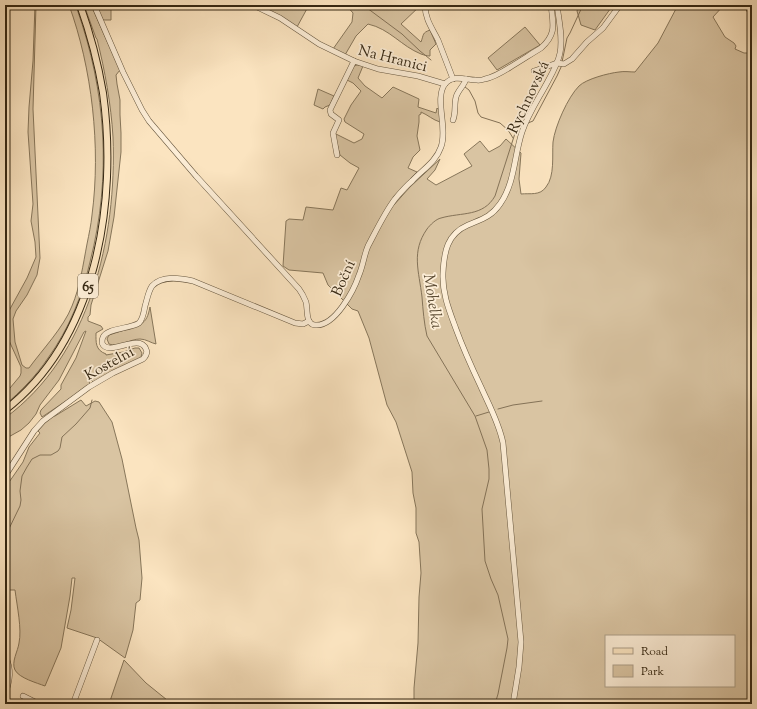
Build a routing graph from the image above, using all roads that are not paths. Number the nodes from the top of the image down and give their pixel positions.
1 (80, 5) edge
2 (94, 5) edge
3 (253, 5) edge
4 (425, 5) edge
5 (551, 5) edge
6 (557, 5) edge
7 (620, 5) edge
8 (354, 61) junction
9 (560, 63) junction
10 (534, 70) dead end
11 (453, 79) junction
12 (466, 79) junction
13 (445, 84) junction
14 (453, 120) dead end
15 (337, 155) dead end
16 (309, 322) junction
17 (5, 410) edge
18 (5, 476) edge
19 (97, 640) dead end
20 (5, 655) edge
21 (5, 695) edge
22 (23, 696) dead end
23 (38, 704) edge
24 (72, 704) edge
25 (513, 704) edge

1 - 17 main road, 65
2 - 16 street
3 - 8 street, Na Hranici
4 - 11 street
5 - 12 street
6 - 9 street, Rychnovská
7 - 9 street
8 - 13 street, Na Hranici
8 - 15 street
9 - 10 street
9 - 25 street, Rychnovská
11 - 12 street
11 - 13 street
12 - 14 street
13 - 16 street, Boční
16 - 18 street, Kostelní
19 - 24 street
20 - 21 street
22 - 23 street

